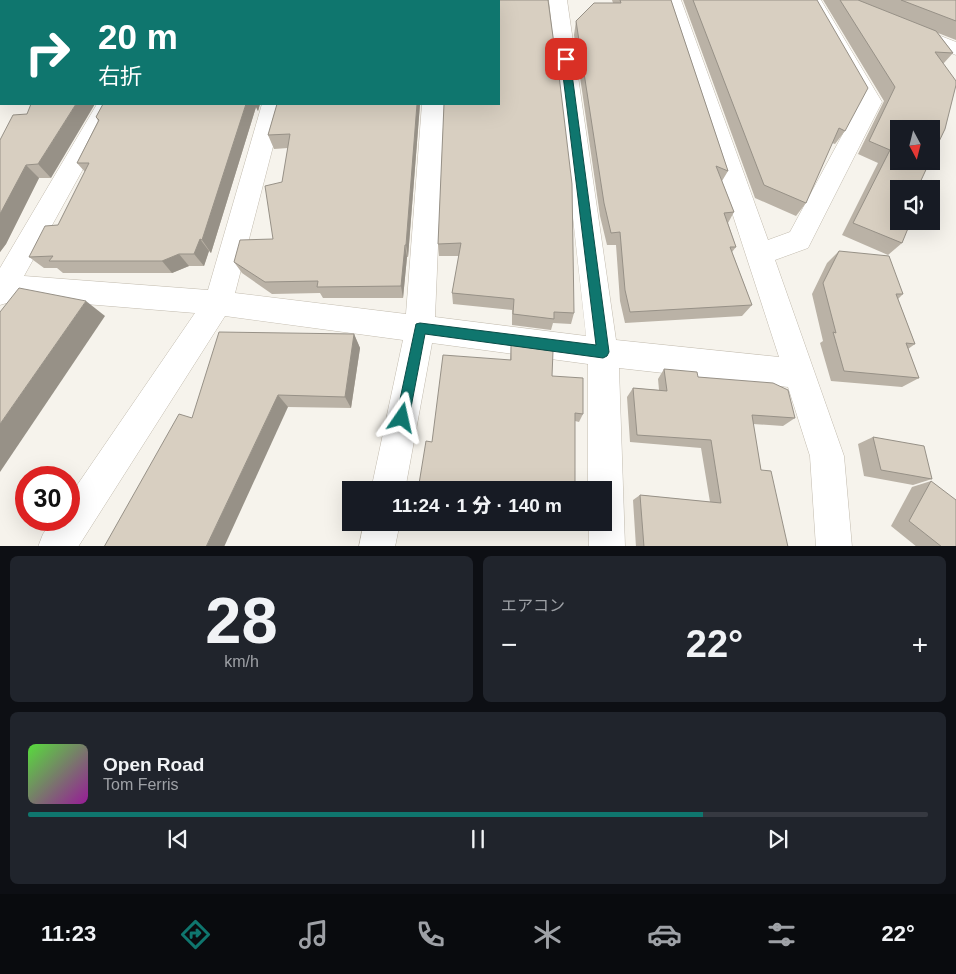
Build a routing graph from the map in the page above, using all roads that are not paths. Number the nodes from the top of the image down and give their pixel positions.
1 (558, 0) edge
2 (672, 0) edge
3 (812, 0) edge
4 (896, 24) edge
5 (956, 49) edge
6 (107, 105) edge
7 (273, 105) edge
8 (433, 105) edge
9 (760, 254) junction
10 (3, 290) edge
11 (218, 303) junction
12 (420, 328) junction
13 (603, 352) junction
14 (800, 374) junction
15 (390, 481) edge
16 (380, 531) edge
17 (56, 546) edge
18 (377, 546) edge
19 (607, 546) edge
20 (834, 546) edge

1 - 13 street
2 - 9 street
3 - 9 street
4 - 5 street
6 - 10 street
7 - 11 street
8 - 12 street
9 - 14 street
10 - 11 street
11 - 12 street
11 - 17 street
12 - 13 street
12 - 15 street
13 - 14 street
13 - 19 street
14 - 20 street
16 - 18 street

